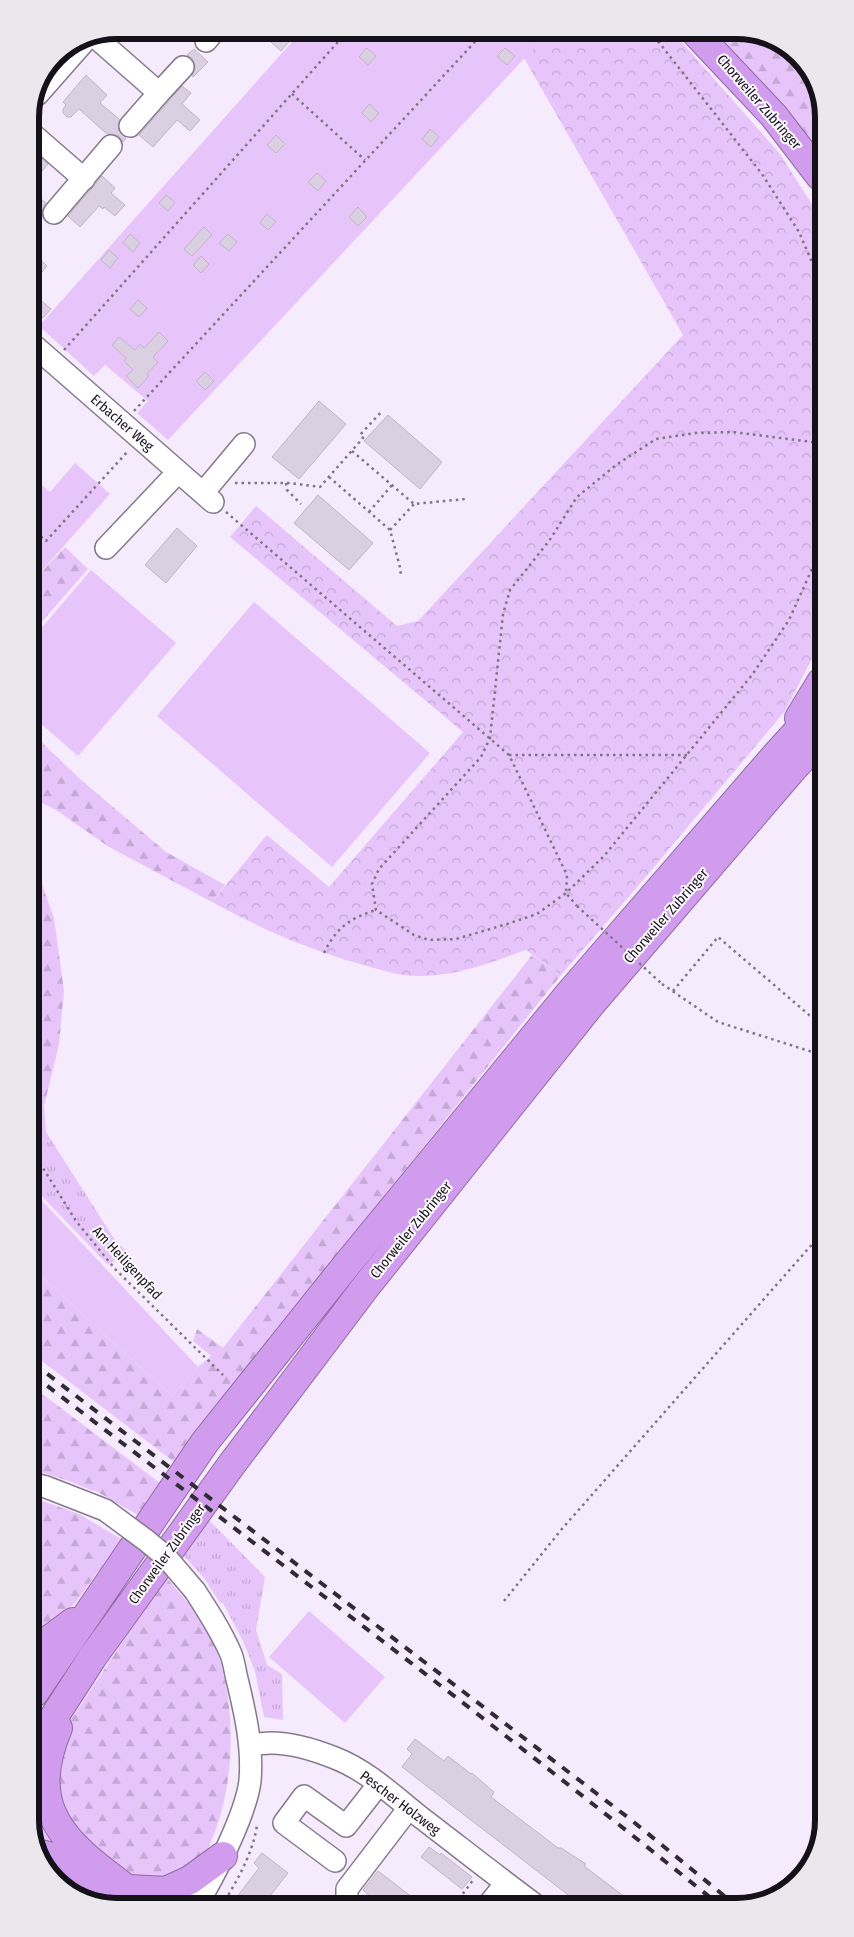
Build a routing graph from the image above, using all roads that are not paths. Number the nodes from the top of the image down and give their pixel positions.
1 (702, 39) edge
2 (99, 41) edge
3 (77, 50) edge
4 (183, 67) dead end
5 (46, 85) edge
6 (159, 93) junction
7 (130, 126) dead end
8 (39, 140) edge
9 (111, 146) dead end
10 (815, 169) edge
11 (84, 178) junction
12 (54, 213) dead end
13 (39, 350) edge
14 (244, 444) dead end
15 (178, 472) junction
16 (106, 548) dead end
17 (815, 692) edge
18 (815, 713) edge
19 (815, 745) edge
20 (776, 755) junction
21 (39, 1485) edge
22 (92, 1608) junction
23 (39, 1647) edge
24 (92, 1658) junction
25 (39, 1686) edge
26 (39, 1740) edge
27 (250, 1746) junction
28 (378, 1785) junction
29 (410, 1808) junction
30 (47, 1856) edge
31 (223, 1856) junction
32 (336, 1861) dead end
33 (506, 1883) junction
34 (127, 1898) edge
35 (200, 1898) edge
36 (347, 1898) edge
37 (494, 1898) edge
38 (526, 1898) edge

1 - 10 highway, Chorweiler Zubringer
2 - 6 street
3 - 5 street
4 - 6 street
6 - 7 street
8 - 11 street
9 - 11 street
11 - 12 street
13 - 15 street, Erbacher Weg
14 - 15 street, Erbacher Weg
15 - 16 street
17 - 20 highway, Chorweiler Zubringer
18 - 20 highway, Chorweiler Zubringer
19 - 24 highway, Chorweiler Zubringer
20 - 22 highway, Chorweiler Zubringer
21 - 27 street, bridge
22 - 23 highway
22 - 25 highway, Chorweiler Zubringer
24 - 26 highway, Chorweiler Zubringer
24 - 34 highway
27 - 28 street, Pescher Holzweg
27 - 31 street
28 - 29 street, Pescher Holzweg
28 - 32 street
29 - 33 street, Pescher Holzweg
29 - 36 street
30 - 34 highway
31 - 34 highway
31 - 35 street
33 - 37 street
33 - 38 street, Pescher Holzweg

